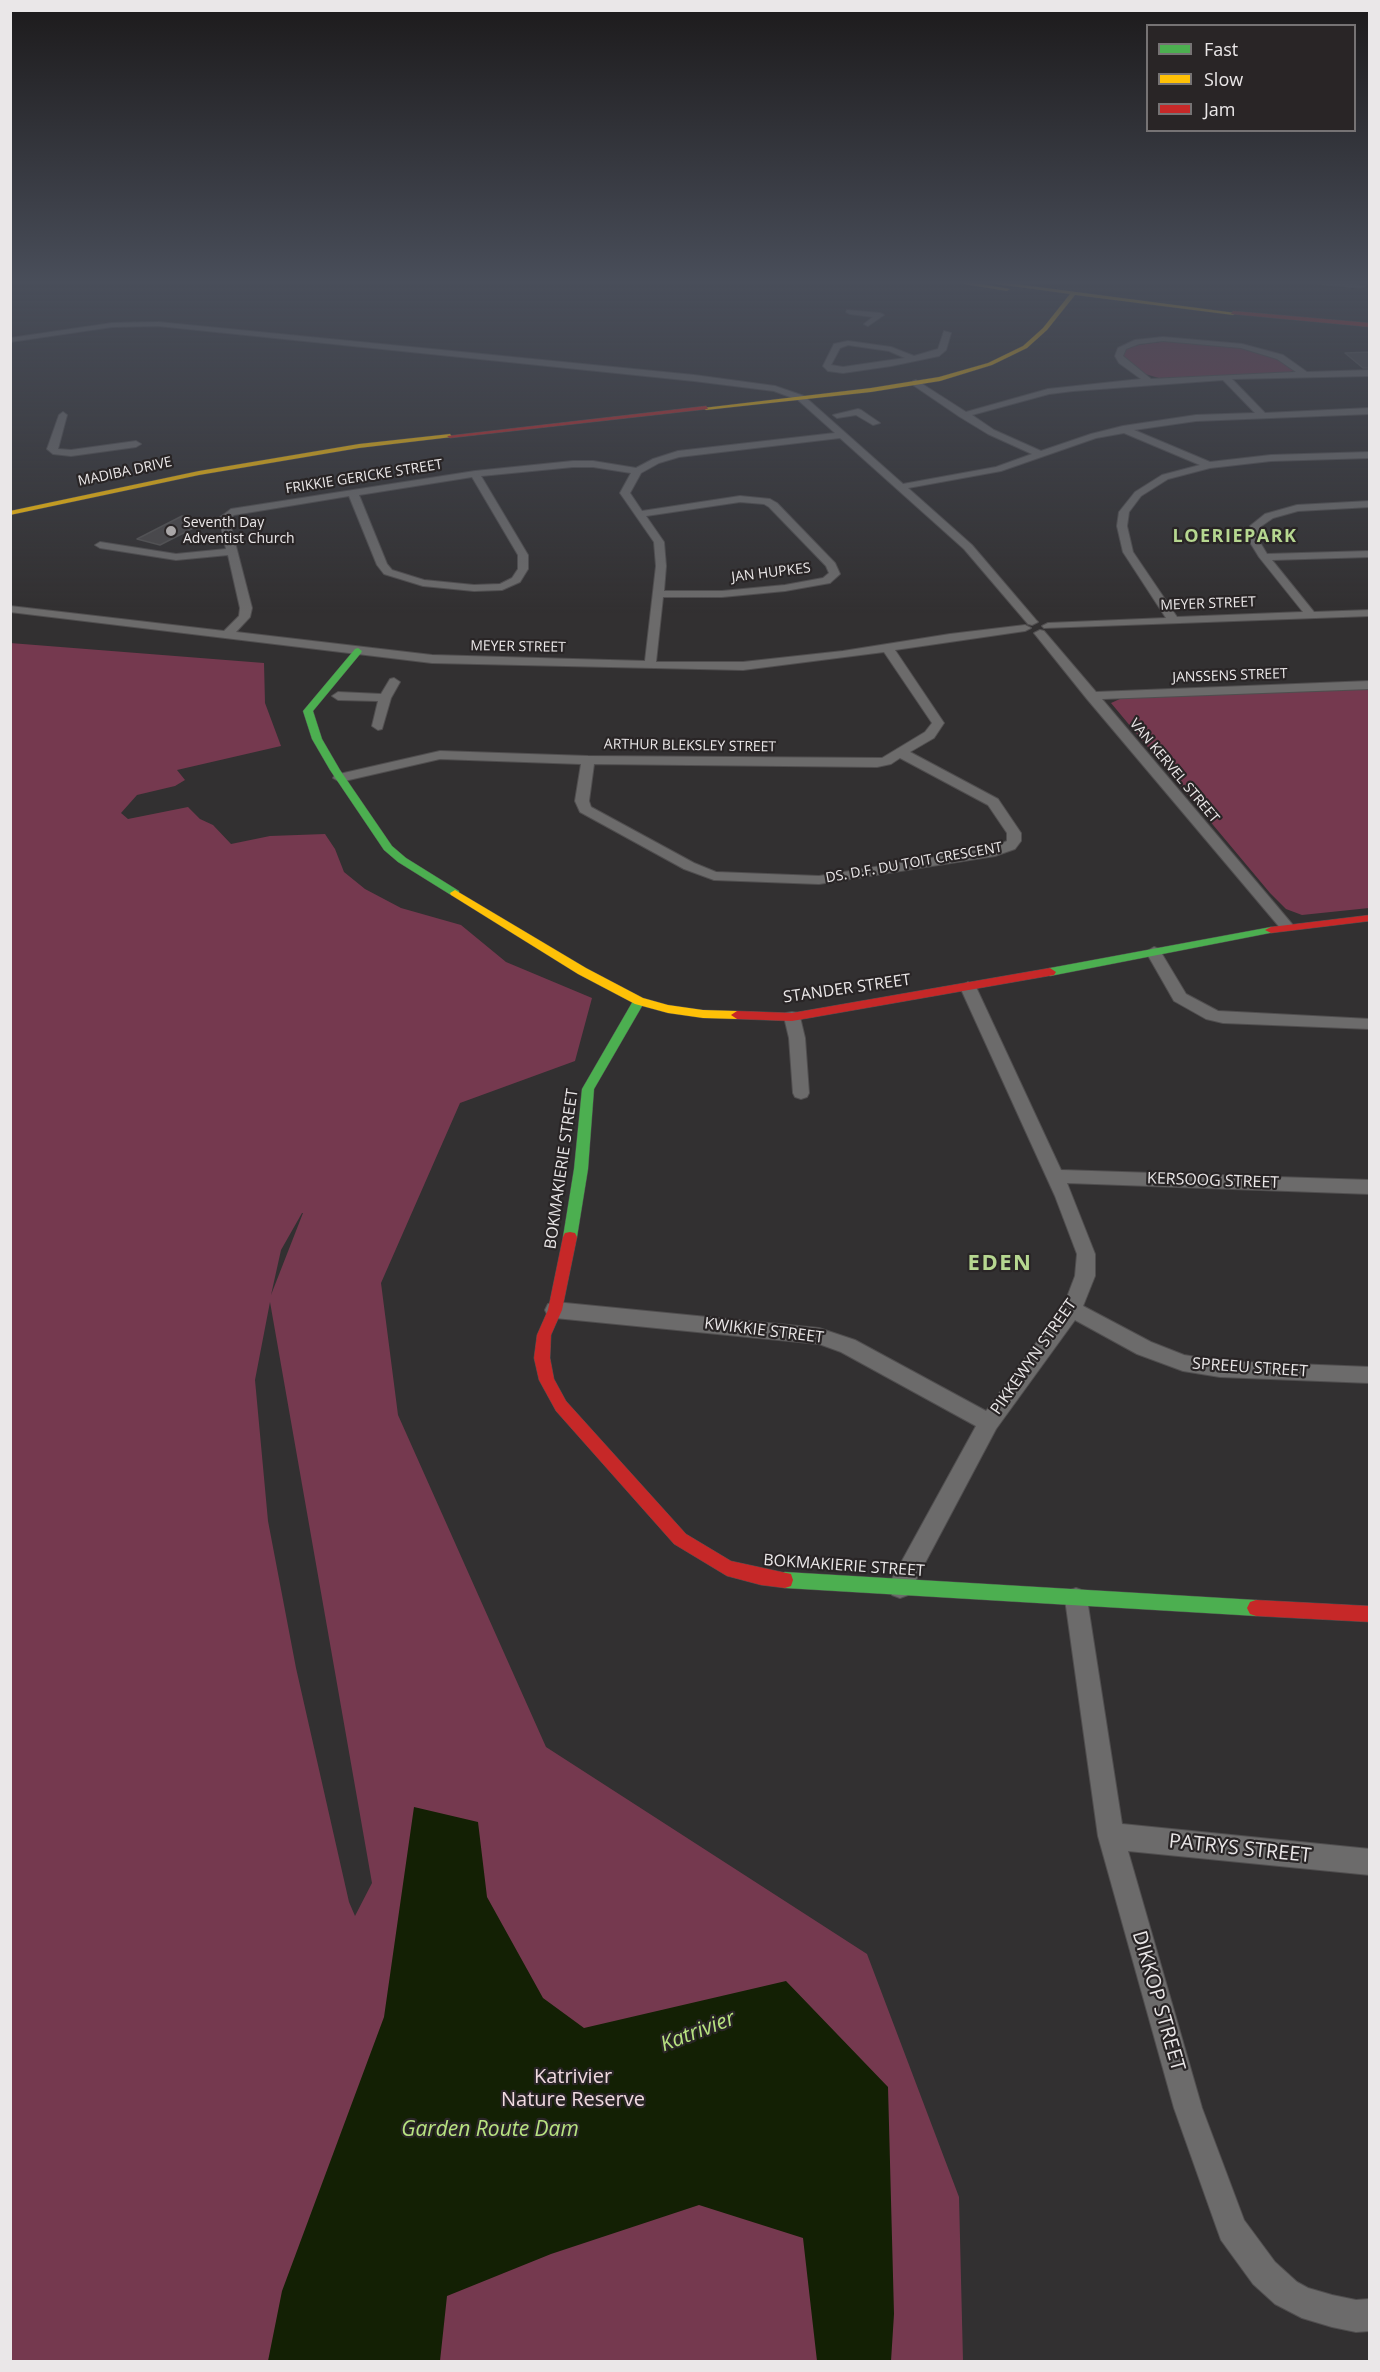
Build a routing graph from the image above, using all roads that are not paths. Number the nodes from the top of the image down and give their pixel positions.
1 (784, 393) edge
2 (813, 393) edge
3 (842, 393) edge
4 (930, 393) edge
5 (1048, 393) edge
6 (1240, 393) edge
7 (832, 394) junction
8 (801, 398) junction
9 (1370, 411) edge
10 (63, 415) dead end
11 (837, 415) dead end
12 (963, 415) junction
13 (1262, 415) junction
14 (876, 423) dead end
15 (1123, 429) junction
16 (842, 435) junction
17 (136, 444) dead end
18 (1041, 454) junction
19 (1370, 455) edge
20 (1209, 465) junction
21 (637, 471) junction
22 (475, 474) junction
23 (900, 487) junction
24 (352, 493) junction
25 (1370, 504) edge
26 (10, 513) edge
27 (640, 514) junction
28 (100, 545) dead end
29 (233, 551) junction
30 (1370, 554) edge
31 (1264, 557) junction
32 (659, 594) junction
33 (10, 609) edge
34 (1370, 613) edge
35 (1311, 615) junction
36 (1174, 621) junction
37 (1036, 627) junction
38 (226, 636) junction
39 (888, 648) junction
40 (358, 651) junction
41 (650, 665) junction
42 (394, 682) dead end
43 (1370, 685) edge
44 (338, 696) dead end
45 (1091, 696) junction
46 (385, 698) junction
47 (378, 726) dead end
48 (901, 753) junction
49 (588, 760) junction
50 (340, 778) junction
51 (1370, 918) edge
52 (1287, 927) junction
53 (1154, 952) junction
54 (968, 987) junction
55 (639, 1000) junction
56 (792, 1017) junction
57 (1370, 1024) edge
58 (801, 1093) dead end
59 (1056, 1176) junction
60 (1370, 1187) edge
61 (1072, 1309) junction
62 (555, 1310) junction
63 (1370, 1375) edge
64 (989, 1423) junction
65 (900, 1587) junction
66 (1076, 1599) junction
67 (1370, 1614) edge
68 (1111, 1836) junction
69 (1370, 1862) edge
70 (1370, 2315) edge

1 - 8 street
2 - 7 main road
3 - 7 main road, MADIBA DRIVE
4 - 12 street
5 - 12 street
6 - 13 street
7 - 8 main road, MADIBA DRIVE
8 - 16 street, VAN KERVEL STREET
8 - 26 main road, MADIBA DRIVE
9 - 13 street
10 - 17 street
11 - 14 street
12 - 18 street
13 - 15 street
15 - 18 street
15 - 20 street
16 - 21 street
16 - 23 street, VAN KERVEL STREET
18 - 23 street
19 - 20 street
20 - 36 street
21 - 22 street, FRIKKIE GERICKE STREET
21 - 27 street
22 - 24 street, FRIKKIE GERICKE STREET
22 - 24 street
23 - 37 street, VAN KERVEL STREET
24 - 29 street, FRIKKIE GERICKE STREET
25 - 31 street
27 - 32 street
27 - 32 street, JAN HUPKES
28 - 29 street
29 - 38 street, FRIKKIE GERICKE STREET
30 - 31 street
31 - 35 street
32 - 41 street
33 - 38 street, MEYER STREET
34 - 35 street, MEYER STREET
35 - 36 street, MEYER STREET
36 - 37 street, MEYER STREET
37 - 39 street, MEYER STREET
37 - 45 street, VAN KERVEL STREET
38 - 40 street, MEYER STREET
39 - 41 street, MEYER STREET
39 - 48 street, ARTHUR BLEKSLEY STREET
40 - 41 street, MEYER STREET
40 - 50 main road, STANDER STREET
42 - 46 street
43 - 45 street, JANSSENS STREET
44 - 46 street
45 - 52 street, VAN KERVEL STREET
46 - 47 street
48 - 49 street, ARTHUR BLEKSLEY STREET
48 - 49 street, DS. D.F. DU TOIT CRESCENT
49 - 50 street, ARTHUR BLEKSLEY STREET
50 - 55 main road, STANDER STREET
51 - 52 main road, STANDER STREET
52 - 53 main road, STANDER STREET
53 - 54 main road, STANDER STREET
53 - 57 street
54 - 56 main road, STANDER STREET
54 - 59 street, PIKKEWYN STREET
55 - 56 main road, STANDER STREET
55 - 62 main road, BOKMAKIERIE STREET
56 - 58 street
59 - 60 street, KERSOOG STREET
59 - 61 street, PIKKEWYN STREET
61 - 63 street, SPREEU STREET
61 - 64 street, PIKKEWYN STREET
62 - 64 street, KWIKKIE STREET
62 - 65 main road, BOKMAKIERIE STREET
64 - 65 street, PIKKEWYN STREET
65 - 66 main road, BOKMAKIERIE STREET
66 - 67 main road, BOKMAKIERIE STREET
66 - 68 street, DIKKOP STREET
68 - 69 street, PATRYS STREET
68 - 70 street, DIKKOP STREET

